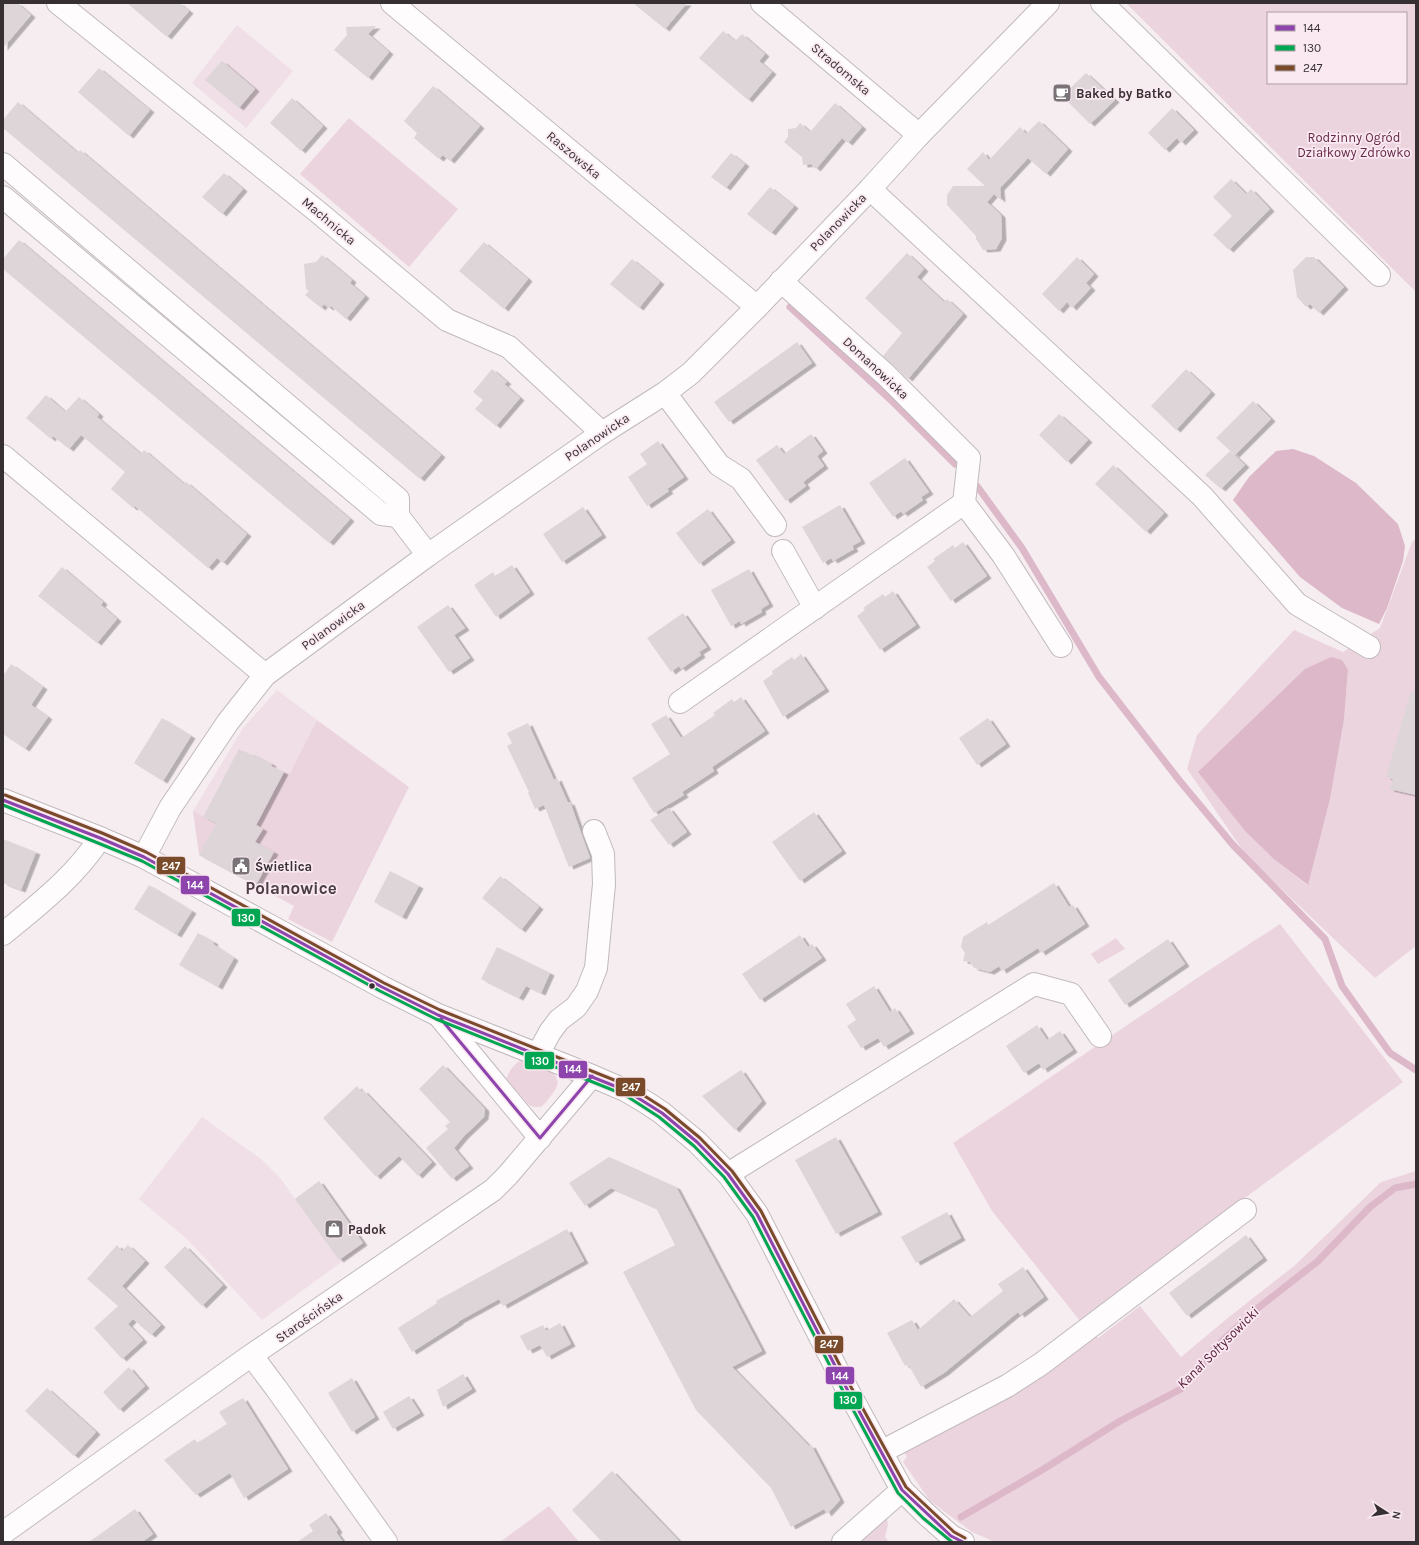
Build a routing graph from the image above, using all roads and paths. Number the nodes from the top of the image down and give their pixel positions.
1 (58, 3) edge
2 (392, 3) edge
3 (762, 3) edge
4 (1048, 3) edge
5 (1102, 3) edge
6 (919, 135) junction
7 (3, 164) edge
8 (870, 188) junction
9 (3, 197) edge
10 (1379, 275) dead end
11 (781, 281) junction
12 (757, 307) junction
13 (664, 393) junction
14 (602, 432) junction
15 (3, 456) edge
16 (964, 503) junction
17 (398, 516) junction
18 (776, 525) dead end
19 (782, 552) dead end
20 (428, 555) junction
21 (815, 608) junction
22 (1061, 646) dead end
23 (1369, 647) dead end
24 (265, 675) junction
25 (680, 702) dead end
26 (3, 800) edge
27 (594, 831) dead end
28 (100, 838) junction
29 (144, 857) junction
30 (3, 934) edge
31 (438, 1015) junction
32 (1100, 1036) dead end
33 (538, 1054) junction
34 (592, 1076) junction
35 (540, 1138) junction
36 (728, 1174) junction
37 (1245, 1210) dead end
38 (252, 1356) junction
39 (881, 1452) junction
40 (902, 1490) junction
41 (3, 1533) edge
42 (386, 1542) edge
43 (843, 1542) edge
44 (964, 1542) edge

1 - 14 street, Machnicka
2 - 12 street, Raszowska
3 - 6 street, Stradomska
4 - 6 street, Polanowicka
5 - 10 street
6 - 8 street, Polanowicka
7 - 17 street
8 - 11 street, Polanowicka
8 - 23 street
9 - 17 street
11 - 12 street, Polanowicka
11 - 16 street, Domanowicka
12 - 13 street, Polanowicka
13 - 14 street, Polanowicka
13 - 18 street
14 - 20 street, Polanowicka
15 - 24 street
16 - 21 street
16 - 22 street
17 - 20 street
19 - 21 street
20 - 24 street, Polanowicka
21 - 25 street
24 - 29 street, Polanowicka
26 - 28 street
27 - 33 street
28 - 29 street
28 - 30 street
29 - 31 street
31 - 33 street
31 - 35 street
32 - 36 street
33 - 34 street
34 - 35 street, Starościńska
34 - 36 street
35 - 38 street, Starościńska
36 - 39 street
37 - 39 street
38 - 41 street, Starościńska
38 - 42 street
39 - 40 street
40 - 43 street
40 - 44 street

